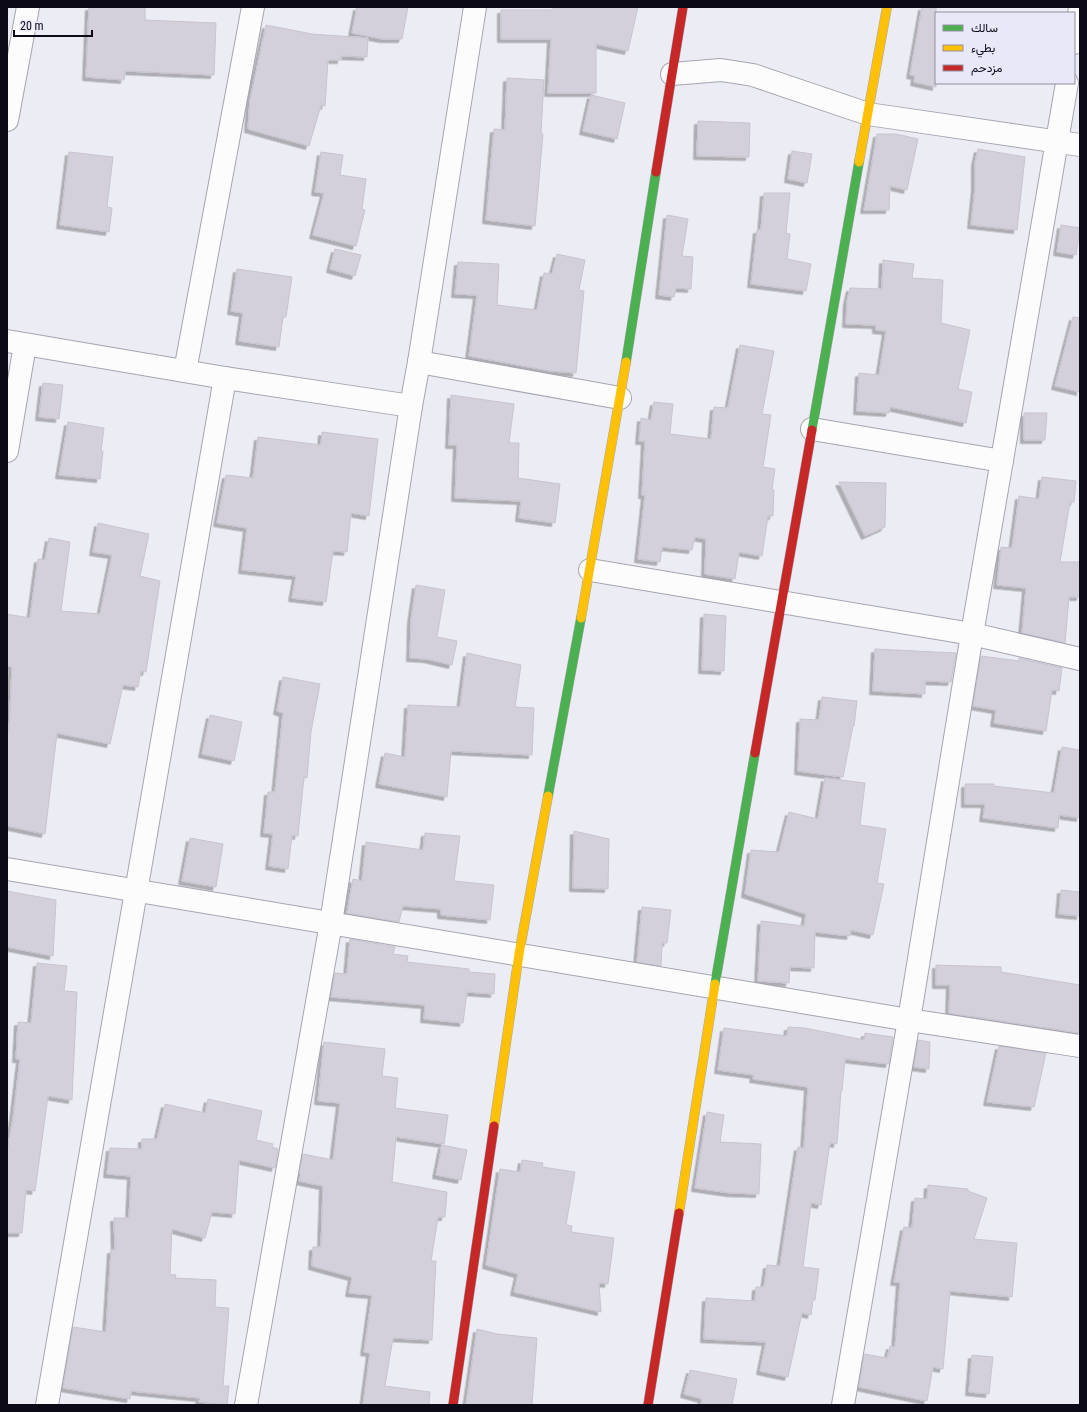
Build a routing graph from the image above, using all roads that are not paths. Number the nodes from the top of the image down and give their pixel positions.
1 (28, 7) edge
2 (253, 7) edge
3 (475, 7) edge
4 (683, 7) edge
5 (886, 7) edge
6 (1080, 8) edge
7 (1075, 37) edge
8 (672, 74) junction
9 (1067, 84) edge
10 (868, 114) junction
11 (7, 120) edge
12 (1057, 141) junction
13 (1080, 144) edge
14 (16, 343) edge
15 (419, 362) junction
16 (185, 371) junction
17 (225, 378) junction
18 (620, 398) junction
19 (411, 406) junction
20 (812, 429) junction
21 (7, 451) edge
22 (1002, 461) junction
23 (590, 570) junction
24 (781, 602) junction
25 (972, 634) junction
26 (1080, 659) edge
27 (7, 870) edge
28 (137, 891) junction
29 (331, 922) junction
30 (519, 954) junction
31 (715, 986) junction
32 (909, 1020) junction
33 (1080, 1046) edge
34 (47, 1405) edge
35 (246, 1405) edge
36 (453, 1405) edge
37 (648, 1405) edge
38 (843, 1405) edge

1 - 11 street
2 - 16 street
3 - 15 street
4 - 8 street
5 - 10 street
6 - 7 street
8 - 10 street
8 - 18 street
9 - 12 street
10 - 12 street
10 - 20 street
12 - 13 street
12 - 22 street
14 - 16 street
14 - 21 street
15 - 18 street
15 - 19 street
16 - 17 street
17 - 19 street
17 - 28 street
18 - 23 street
19 - 29 street
20 - 22 street
20 - 24 street
22 - 25 street
23 - 24 street
23 - 30 street
24 - 25 street
24 - 31 street
25 - 26 street
25 - 32 street
27 - 28 street
28 - 29 street
28 - 34 street
29 - 30 street
29 - 35 street
30 - 31 street
30 - 36 street
31 - 32 street
31 - 37 street
32 - 33 street
32 - 38 street

